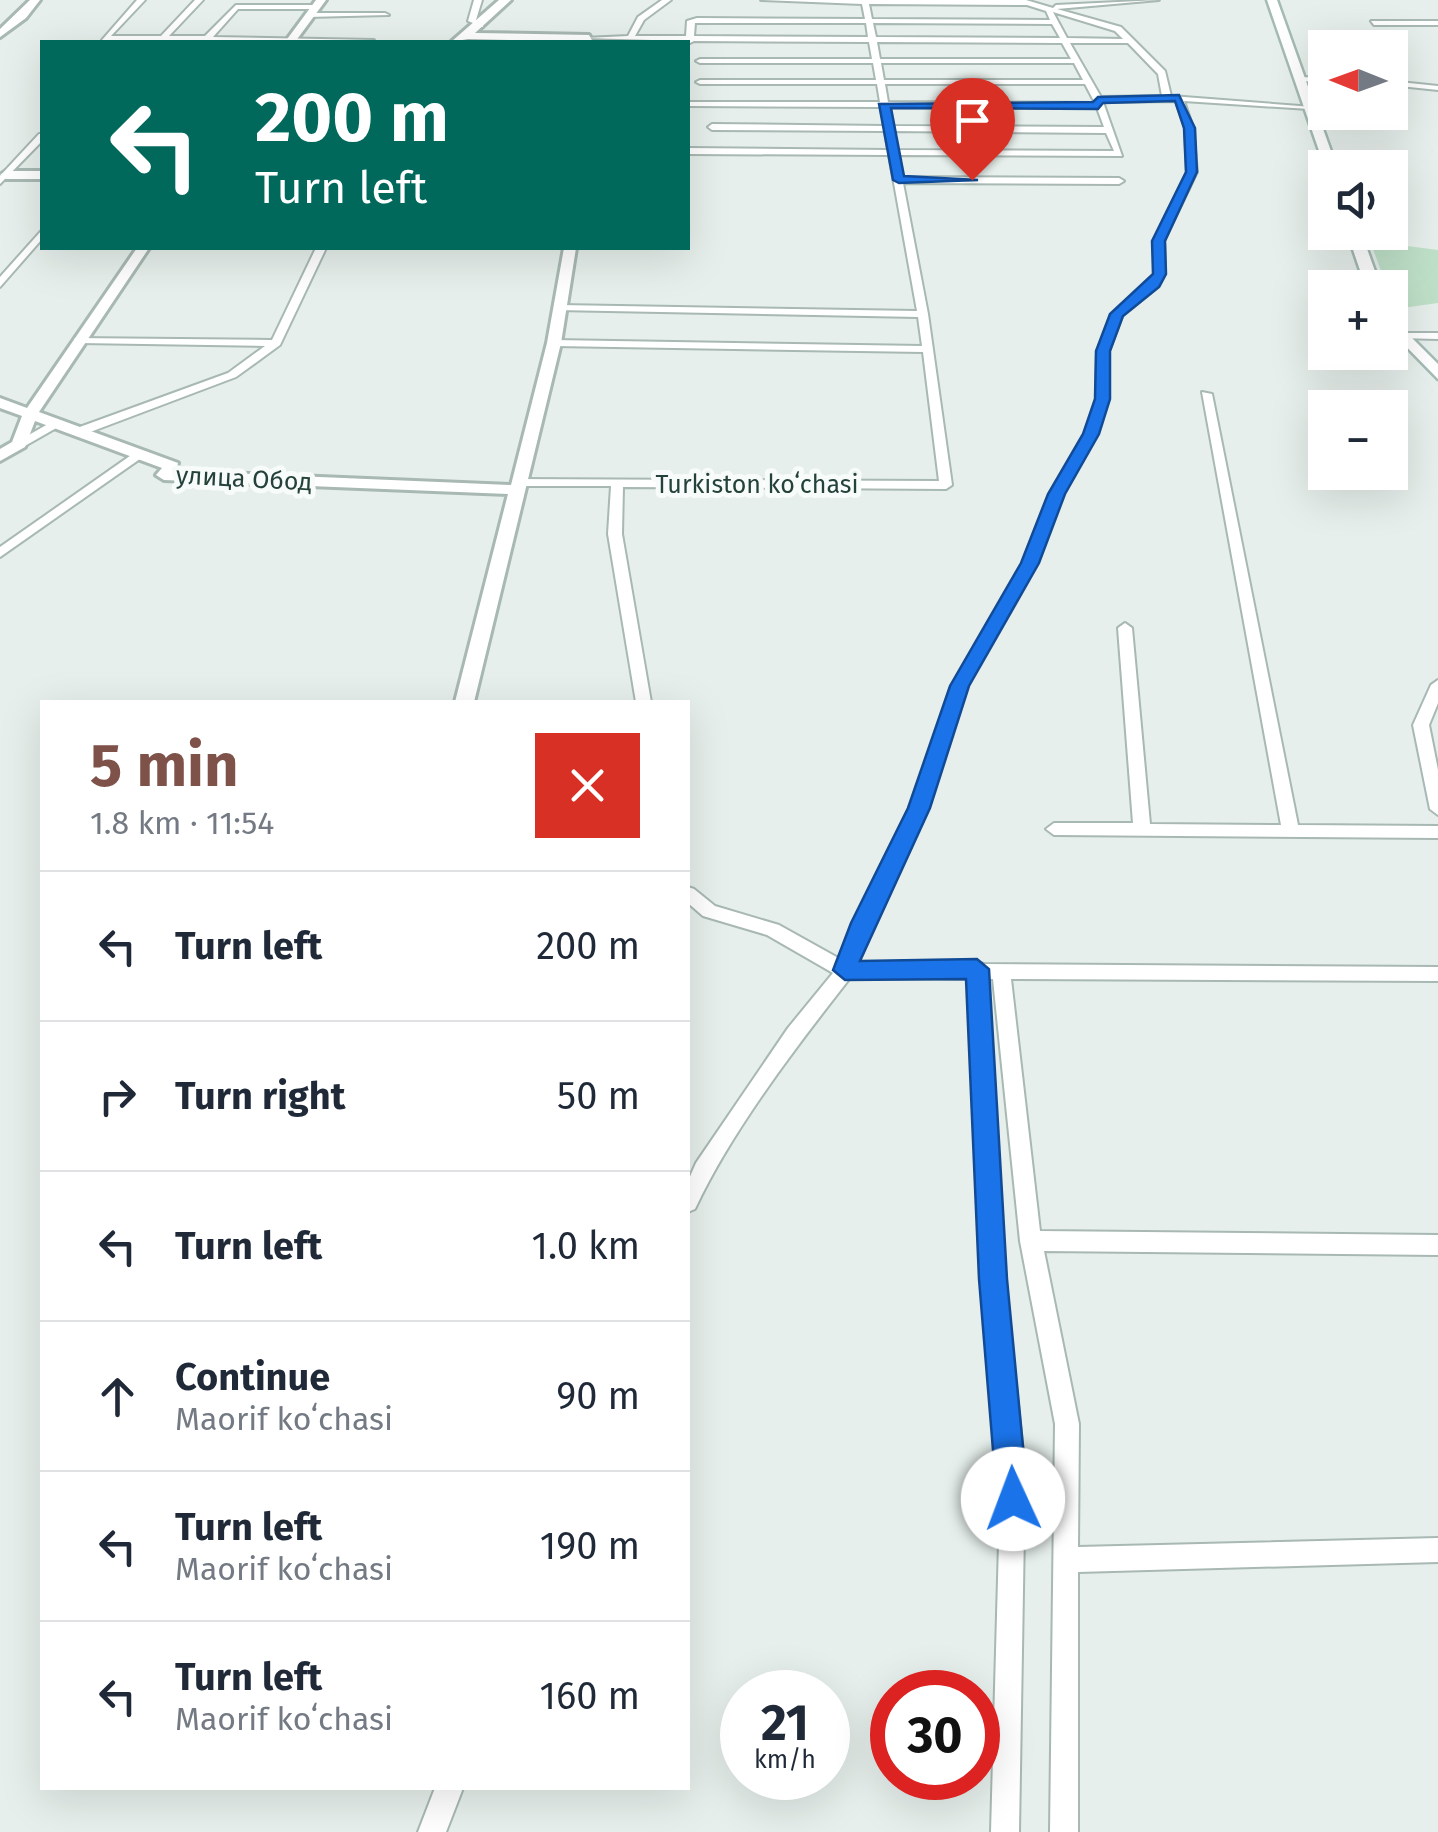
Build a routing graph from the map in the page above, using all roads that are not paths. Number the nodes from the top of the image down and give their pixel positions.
1 (35, 0) edge
2 (141, 0) edge
3 (199, 0) edge
4 (393, 0) edge
5 (478, 0) edge
6 (506, 0) edge
7 (667, 0) edge
8 (765, 0) edge
9 (1155, 0) edge
10 (1271, 0) edge
11 (1126, 1) edge
12 (865, 2) edge
13 (1021, 2) edge
14 (316, 7) edge
15 (1037, 9) junction
16 (386, 15) junction
17 (1052, 17) junction
18 (869, 21) junction
19 (1374, 23) dead end
20 (1438, 23) edge
21 (480, 25) junction
22 (0, 34) edge
23 (470, 36) junction
24 (631, 37) junction
25 (163, 38) junction
26 (134, 40) edge
27 (191, 40) edge
28 (206, 40) edge
29 (292, 40) edge
30 (371, 40) edge
31 (461, 40) edge
32 (588, 40) edge
33 (690, 40) junction
34 (873, 40) junction
35 (1064, 40) junction
36 (1132, 40) junction
37 (878, 60) junction
38 (700, 61) dead end
39 (1077, 62) junction
40 (1300, 80) junction
41 (1308, 80) edge
42 (700, 82) dead end
43 (882, 82) junction
44 (1088, 82) junction
45 (1408, 85) edge
46 (1438, 88) edge
47 (1173, 98) junction
48 (1098, 103) junction
49 (690, 104) edge
50 (885, 104) junction
51 (1308, 104) edge
52 (1308, 107) edge
53 (712, 128) dead end
54 (890, 128) junction
55 (1108, 130) junction
56 (40, 138) edge
57 (690, 150) edge
58 (894, 153) junction
59 (40, 175) edge
60 (3, 178) edge
61 (899, 180) junction
62 (1119, 182) dead end
63 (40, 235) edge
64 (143, 250) edge
65 (320, 250) edge
66 (570, 250) edge
67 (0, 284) edge
68 (560, 308) junction
69 (924, 314) junction
70 (1408, 336) edge
71 (1438, 336) edge
72 (79, 340) junction
73 (276, 343) junction
74 (554, 343) junction
75 (1408, 343) edge
76 (928, 349) junction
77 (1438, 374) edge
78 (1206, 394) dead end
79 (0, 403) edge
80 (30, 412) junction
81 (59, 423) junction
82 (81, 431) junction
83 (19, 444) junction
84 (141, 454) junction
85 (0, 456) edge
86 (617, 484) junction
87 (518, 486) junction
88 (0, 553) edge
89 (1125, 628) dead end
90 (1438, 684) edge
91 (465, 700) edge
92 (643, 700) edge
93 (1438, 810) edge
94 (1054, 828) dead end
95 (1142, 830) junction
96 (1291, 832) junction
97 (1438, 832) edge
98 (690, 896) edge
99 (845, 970) junction
100 (989, 970) junction
101 (1438, 974) edge
102 (690, 1198) edge
103 (1030, 1241) junction
104 (1438, 1245) edge
105 (1438, 1550) edge
106 (1069, 1560) junction
107 (449, 1790) edge
108 (432, 1832) edge
109 (1005, 1832) edge
110 (1064, 1832) edge

1 - 22 street
2 - 26 street
3 - 25 street
4 - 16 street
5 - 21 street
6 - 21 street
7 - 24 street
8 - 12 street
9 - 11 street
10 - 40 main road
11 - 15 street
12 - 13 street
12 - 18 street, Turkiston koʻchasi
13 - 15 street
14 - 16 street
14 - 28 street
14 - 29 street
15 - 17 street
16 - 30 street
17 - 18 street
17 - 35 street
17 - 36 street
18 - 33 street
18 - 34 street, Turkiston koʻchasi
19 - 20 street
21 - 23 street
23 - 31 street
23 - 32 street
24 - 32 street
24 - 33 street
25 - 26 street
25 - 27 street
33 - 34 street
34 - 35 street
34 - 37 street, Turkiston koʻchasi
35 - 36 street
35 - 39 street
36 - 47 street
37 - 38 street
37 - 39 street
37 - 43 street, Turkiston koʻchasi
39 - 44 street
40 - 41 street
40 - 51 main road
42 - 43 street
43 - 44 street
43 - 50 street, Turkiston koʻchasi
44 - 48 street
45 - 46 street
47 - 48 street
47 - 52 street
47 - 99 street
48 - 50 street
48 - 55 street
49 - 50 street
50 - 54 street, Turkiston koʻchasi
53 - 54 street
54 - 55 street
54 - 58 street, Turkiston koʻchasi
55 - 58 street
56 - 60 street
57 - 58 street
58 - 61 street, Turkiston koʻchasi
59 - 60 street
61 - 62 street
61 - 69 street, Turkiston koʻchasi
63 - 67 street
64 - 72 street
65 - 73 street
66 - 68 street
68 - 69 street
68 - 74 street
69 - 76 street, Turkiston koʻchasi
70 - 71 street
72 - 73 street
72 - 80 street
73 - 82 street
74 - 76 street
74 - 87 street
75 - 77 main road
76 - 86 street, Turkiston koʻchasi
78 - 96 street
79 - 80 street, улица Обод
80 - 81 street, улица Обод
80 - 83 street
81 - 82 street, улица Обод
81 - 83 street
82 - 84 street, улица Обод
83 - 85 street
84 - 87 street, улица Обод
84 - 88 street
86 - 87 street
86 - 92 street, Turkiston koʻchasi
87 - 91 street
89 - 95 street
90 - 93 street
94 - 95 street
95 - 96 street
96 - 97 street
98 - 99 street
99 - 100 street
99 - 102 street
100 - 101 street
100 - 103 street
100 - 109 street
103 - 104 street
103 - 106 street
105 - 106 street
106 - 110 street
107 - 108 street

